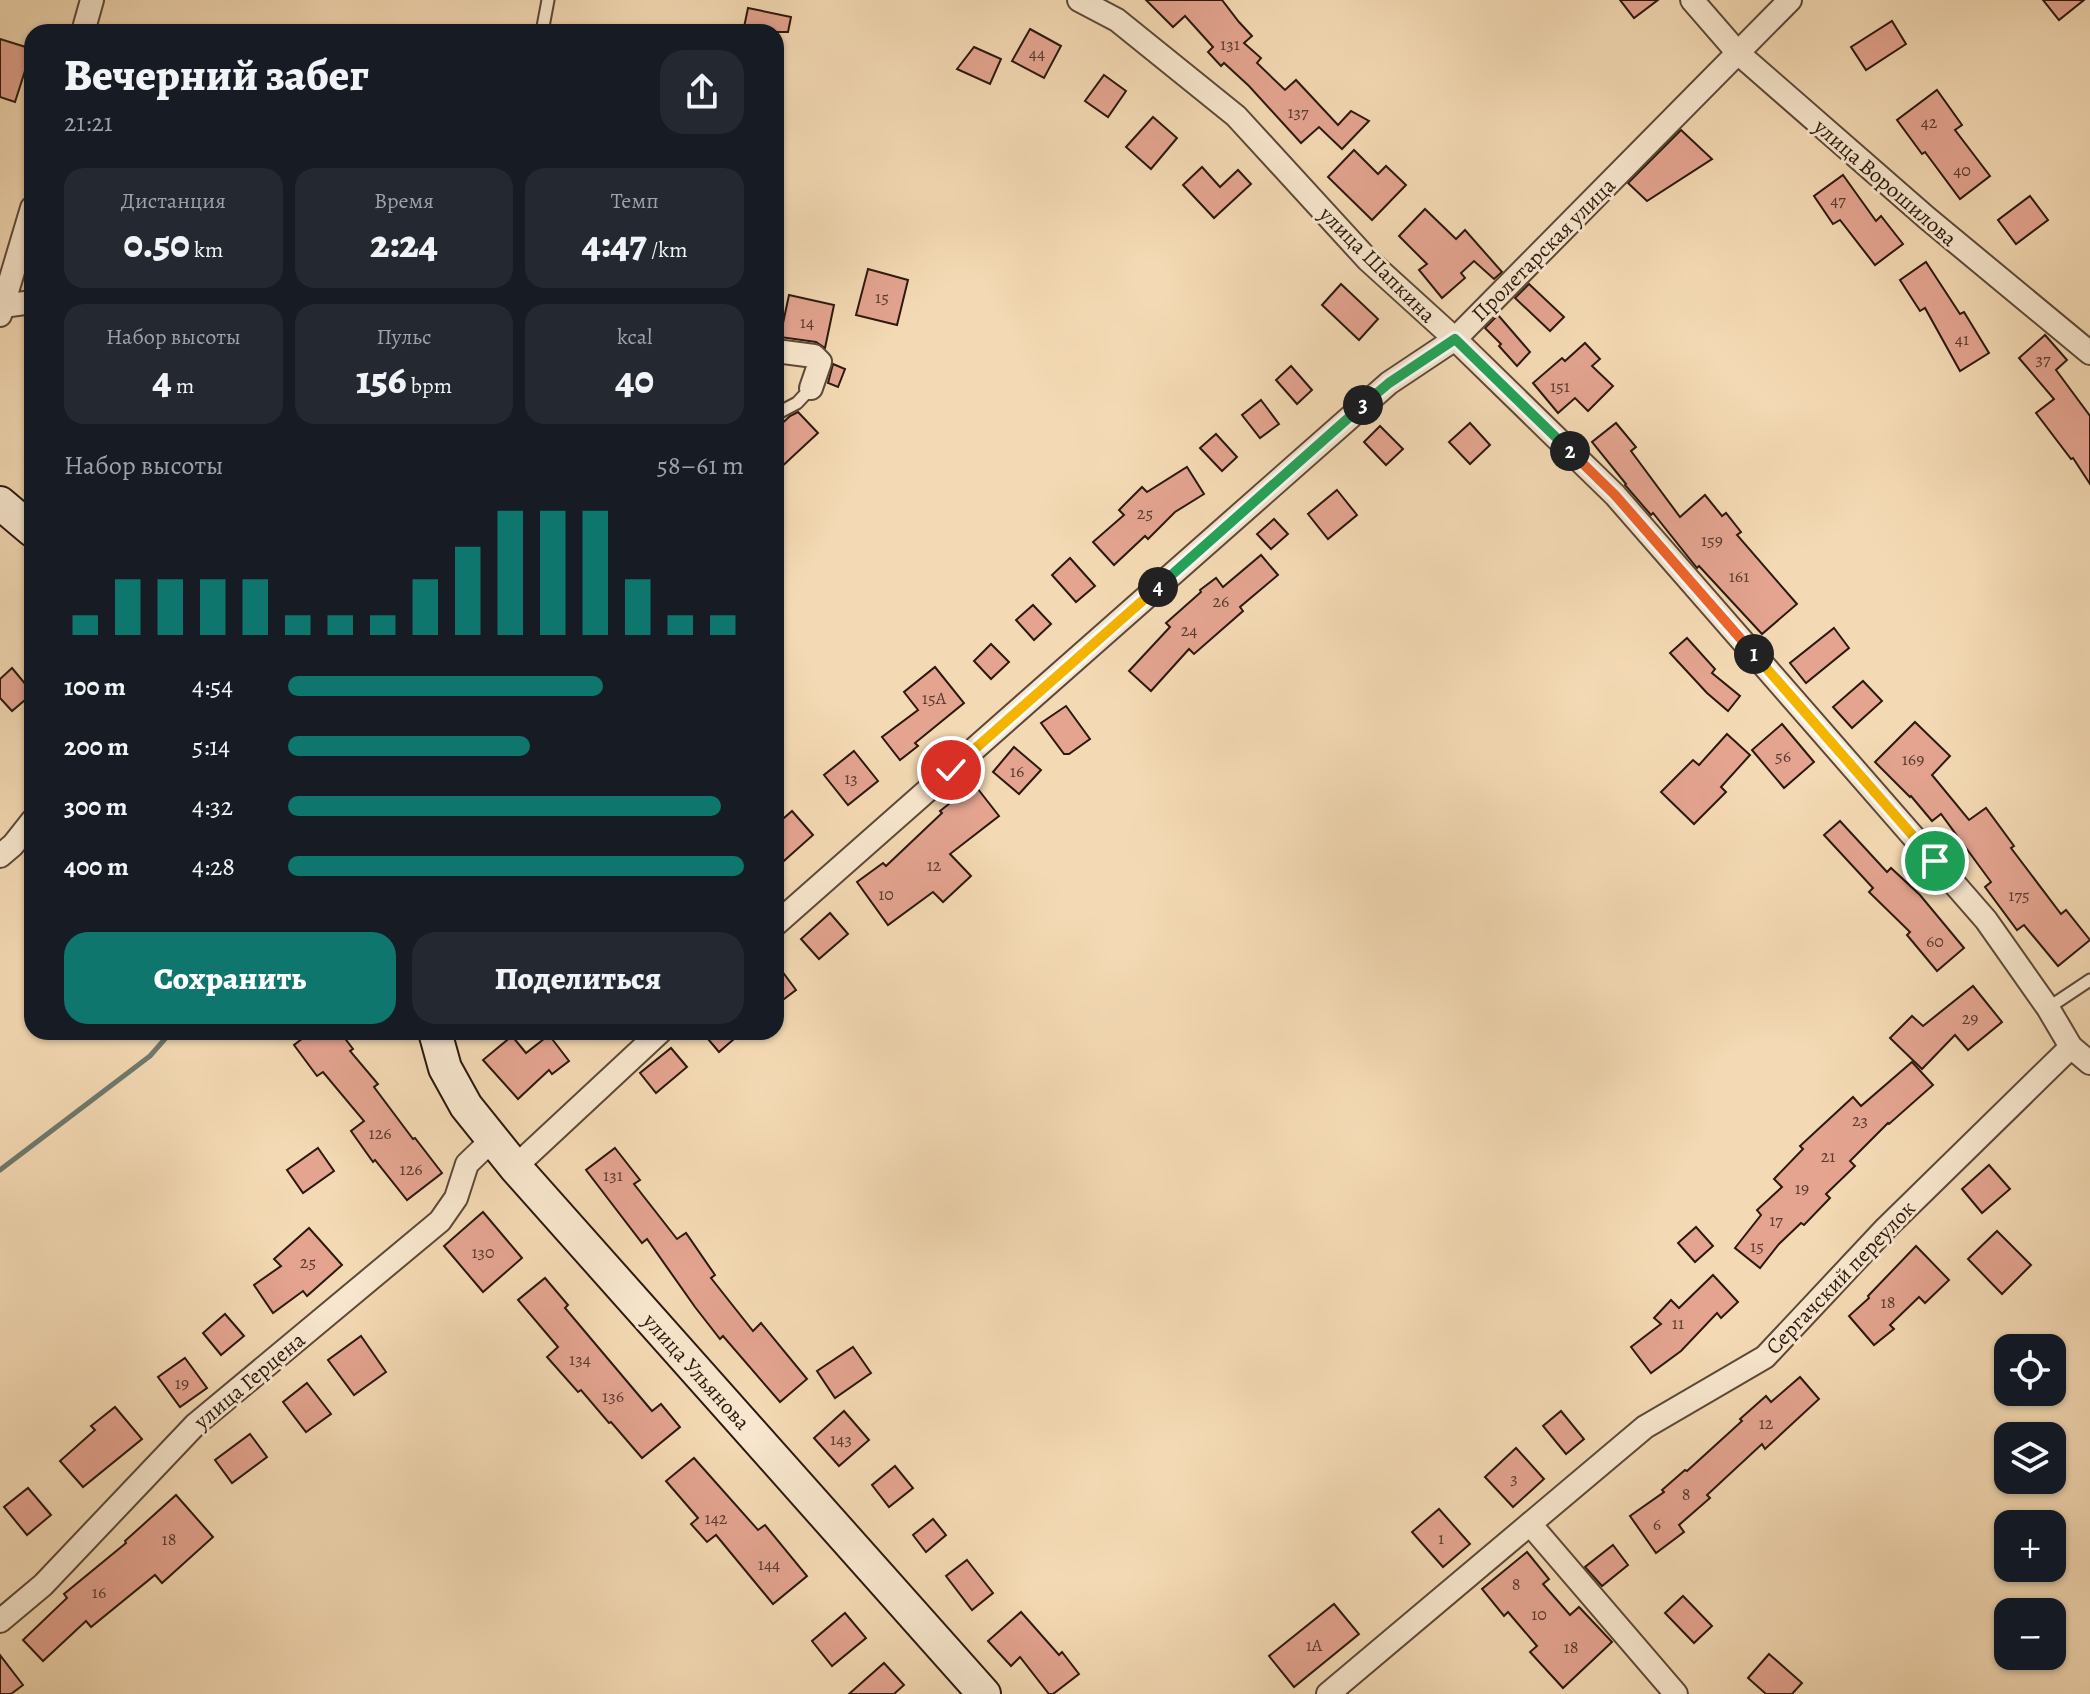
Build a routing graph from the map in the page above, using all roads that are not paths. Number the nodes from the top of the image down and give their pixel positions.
1 (92, 0) edge
2 (548, 0) edge
3 (1079, 0) edge
4 (1692, 0) edge
5 (1790, 0) edge
6 (85, 24) edge
7 (544, 24) edge
8 (1738, 53) junction
9 (24, 235) edge
10 (24, 304) edge
11 (2, 311) edge
12 (1455, 339) junction
13 (784, 352) edge
14 (2090, 353) edge
15 (811, 388) joint
16 (784, 410) edge
17 (0, 503) edge
18 (24, 523) edge
19 (24, 831) edge
20 (0, 856) edge
21 (784, 917) edge
22 (2090, 980) edge
23 (2048, 1008) junction
24 (437, 1040) edge
25 (651, 1040) edge
26 (2071, 1047) junction
27 (2090, 1063) edge
28 (493, 1139) junction
29 (515, 1167) junction
30 (1530, 1524) junction
31 (0, 1621) edge
32 (984, 1694) edge
33 (1328, 1694) edge
34 (1676, 1694) edge

1 - 6 street
2 - 7 lane
3 - 12 street, улица Шапкина
4 - 8 street, улица Ворошилова
5 - 8 street, Пролетарская улица
8 - 12 street, Пролетарская улица
8 - 14 street, улица Ворошилова
9 - 11 street
10 - 11 street
12 - 21 street, Пролетарская улица
12 - 23 street, улица Шапкина
13 - 15 street
15 - 16 lane
17 - 18 main road
19 - 20 street
22 - 23 lane
23 - 26 street, улица Шапкина
24 - 28 main road, улица Ульянова
25 - 29 street
26 - 27 street, улица Шапкина
26 - 30 street, Сергачский переулок
28 - 29 main road, улица Ульянова
28 - 31 street, улица Герцена
29 - 32 main road, улица Ульянова
30 - 33 street, Сергачский переулок
30 - 34 street

